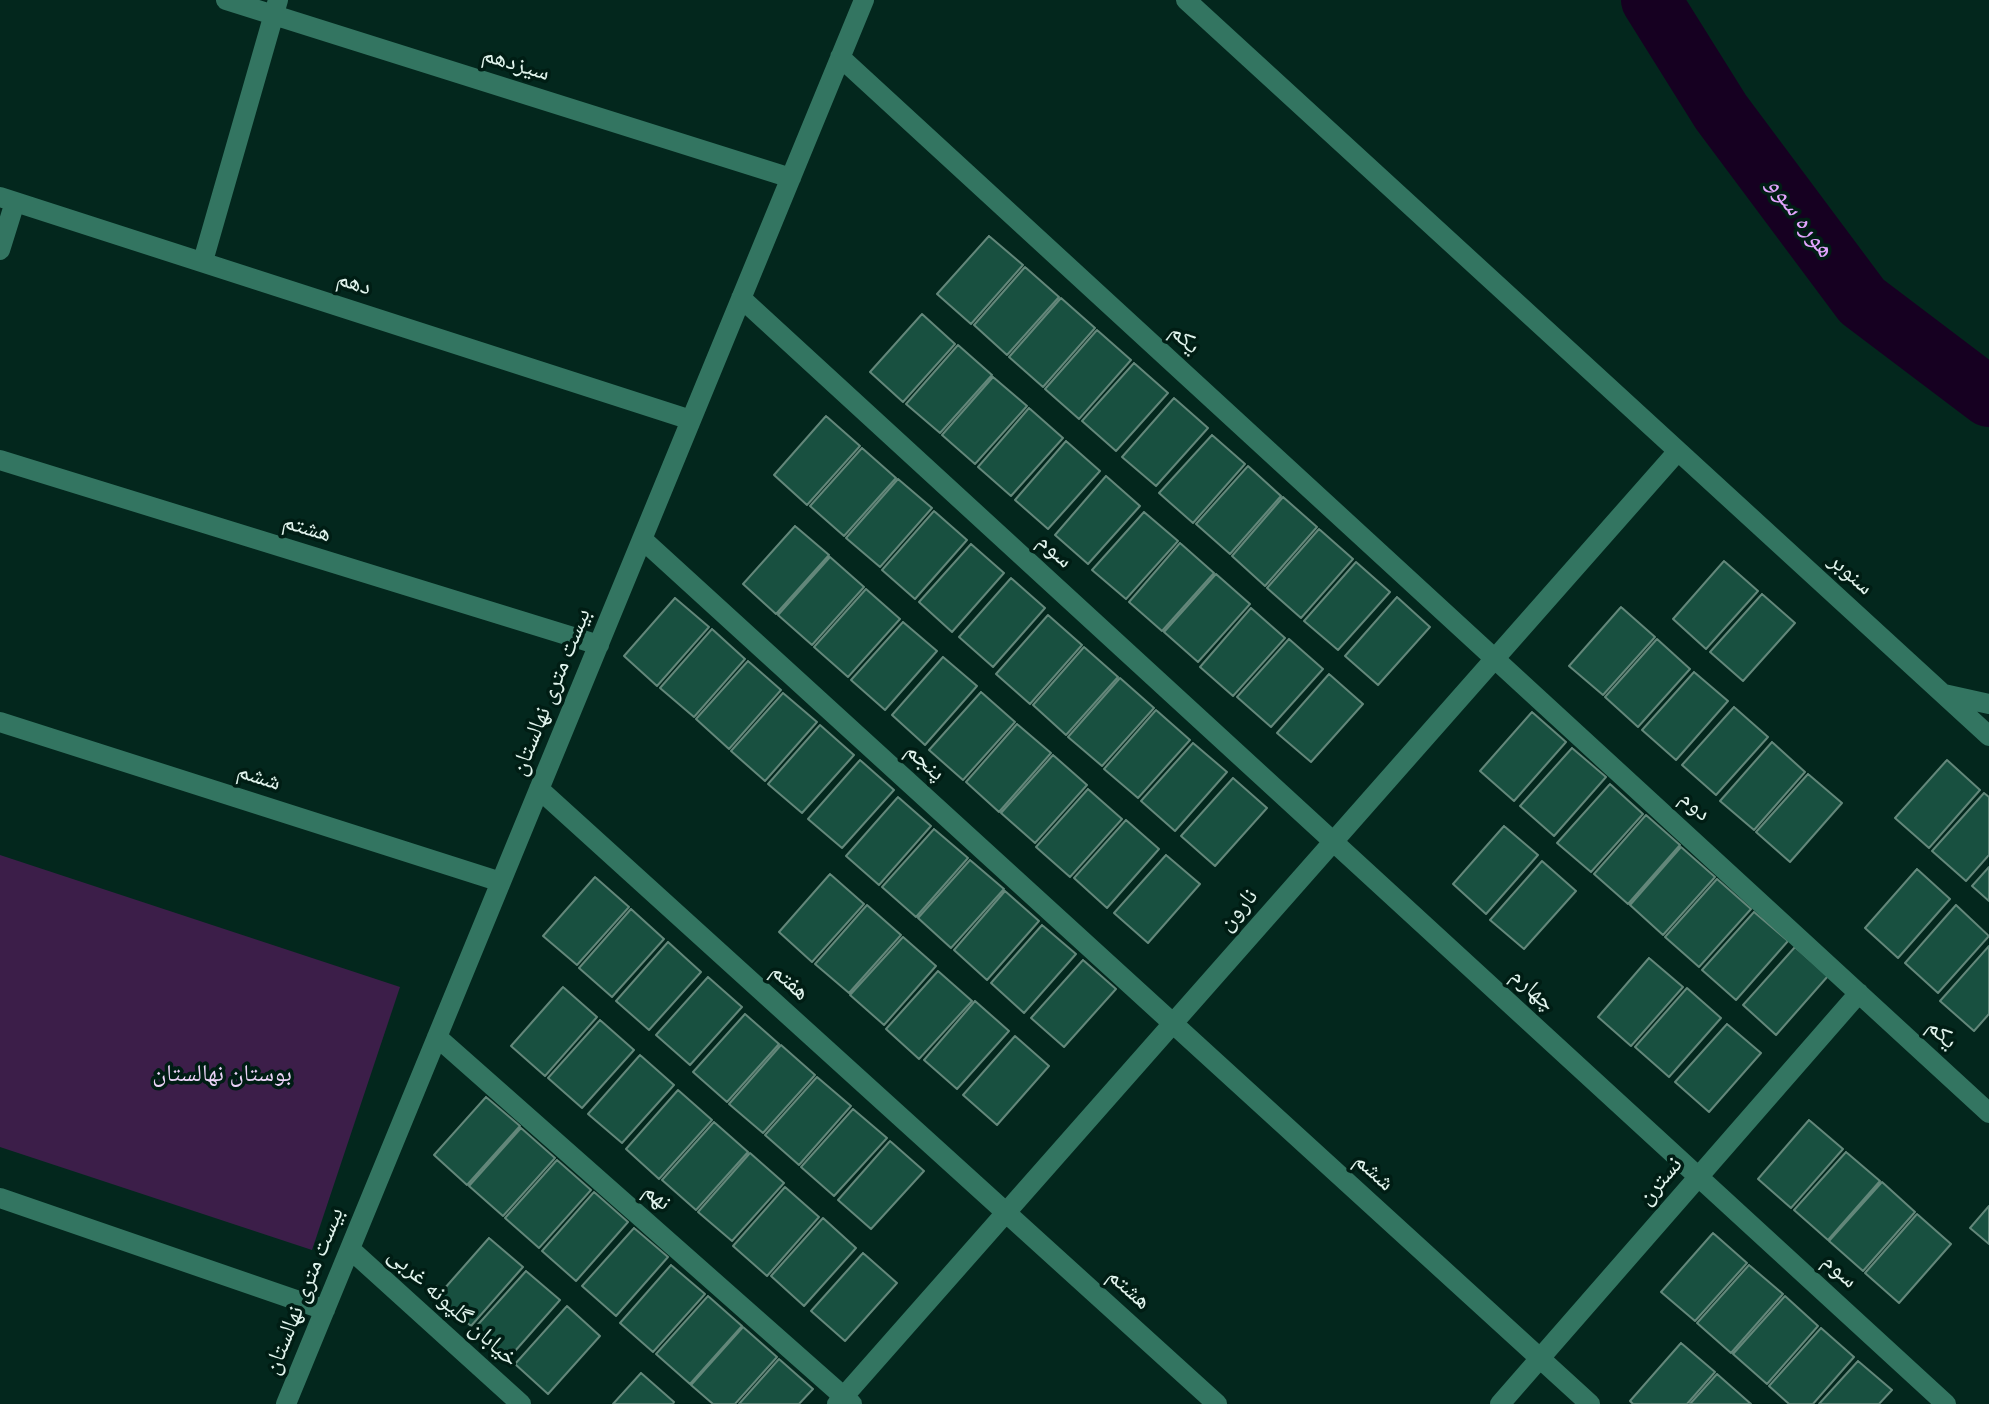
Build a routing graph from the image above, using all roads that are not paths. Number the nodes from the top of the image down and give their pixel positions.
1 (226, 0) edge
2 (864, 0) edge
3 (1186, 0) edge
4 (275, 8) edge
5 (840, 57) junction
6 (791, 178) junction
7 (8, 199) edge
8 (0, 250) edge
9 (203, 261) junction
10 (741, 298) junction
11 (691, 420) junction
12 (1678, 451) junction
13 (0, 460) edge
14 (642, 539) junction
15 (599, 645) junction
16 (1495, 658) junction
17 (1944, 694) junction
18 (1989, 704) edge
19 (0, 722) edge
20 (1989, 736) edge
21 (539, 789) junction
22 (1333, 842) junction
23 (501, 882) junction
24 (1859, 993) junction
25 (1173, 1024) junction
26 (437, 1037) junction
27 (1989, 1113) edge
28 (1698, 1177) junction
29 (0, 1198) edge
30 (1006, 1213) junction
31 (350, 1249) junction
32 (325, 1310) junction
33 (1540, 1358) junction
34 (844, 1401) edge
35 (286, 1404) edge
36 (521, 1404) edge
37 (1217, 1404) edge
38 (1500, 1404) edge
39 (1590, 1404) edge
40 (1946, 1404) edge

1 - 4 street, سیزدهم
2 - 5 street, بیست متری نهالستان
3 - 12 street, سنوبر
4 - 6 street, سیزدهم
4 - 9 street
5 - 6 street, بیست متری نهالستان
5 - 16 street, یکم
6 - 10 street, بیست متری نهالستان
7 - 8 street
7 - 9 street, دهم
9 - 11 street, دهم
10 - 11 street, بیست متری نهالستان
10 - 22 street, سوم
11 - 14 street, بیست متری نهالستان
12 - 16 street, نارون
12 - 17 street, سنوبر
13 - 15 street, هشتم
14 - 15 street, بیست متری نهالستان
14 - 25 street, پنجم
15 - 21 street, بیست متری نهالستان
16 - 22 street, نارون
16 - 24 street, دوم
17 - 18 street
17 - 20 street, سنوبر
19 - 23 street, ششم
21 - 23 street, بیست متری نهالستان
21 - 30 street, هفتم
22 - 25 street, نارون
22 - 28 street, چهارم
23 - 26 street, بیست متری نهالستان
24 - 27 street, یکم
24 - 28 street, نسترن
25 - 30 street, نارون
25 - 33 street, ششم
26 - 31 street, بیست متری نهالستان
26 - 34 street, نهم
28 - 33 street, نسترن
28 - 40 street, سوم
29 - 32 street
30 - 34 street, نارون
30 - 37 street, هشتم
31 - 32 street, بیست متری نهالستان
31 - 36 street, خیابان گلپونه غربی
32 - 35 street, بیست متری نهالستان
33 - 38 street, نسترن
33 - 39 street

